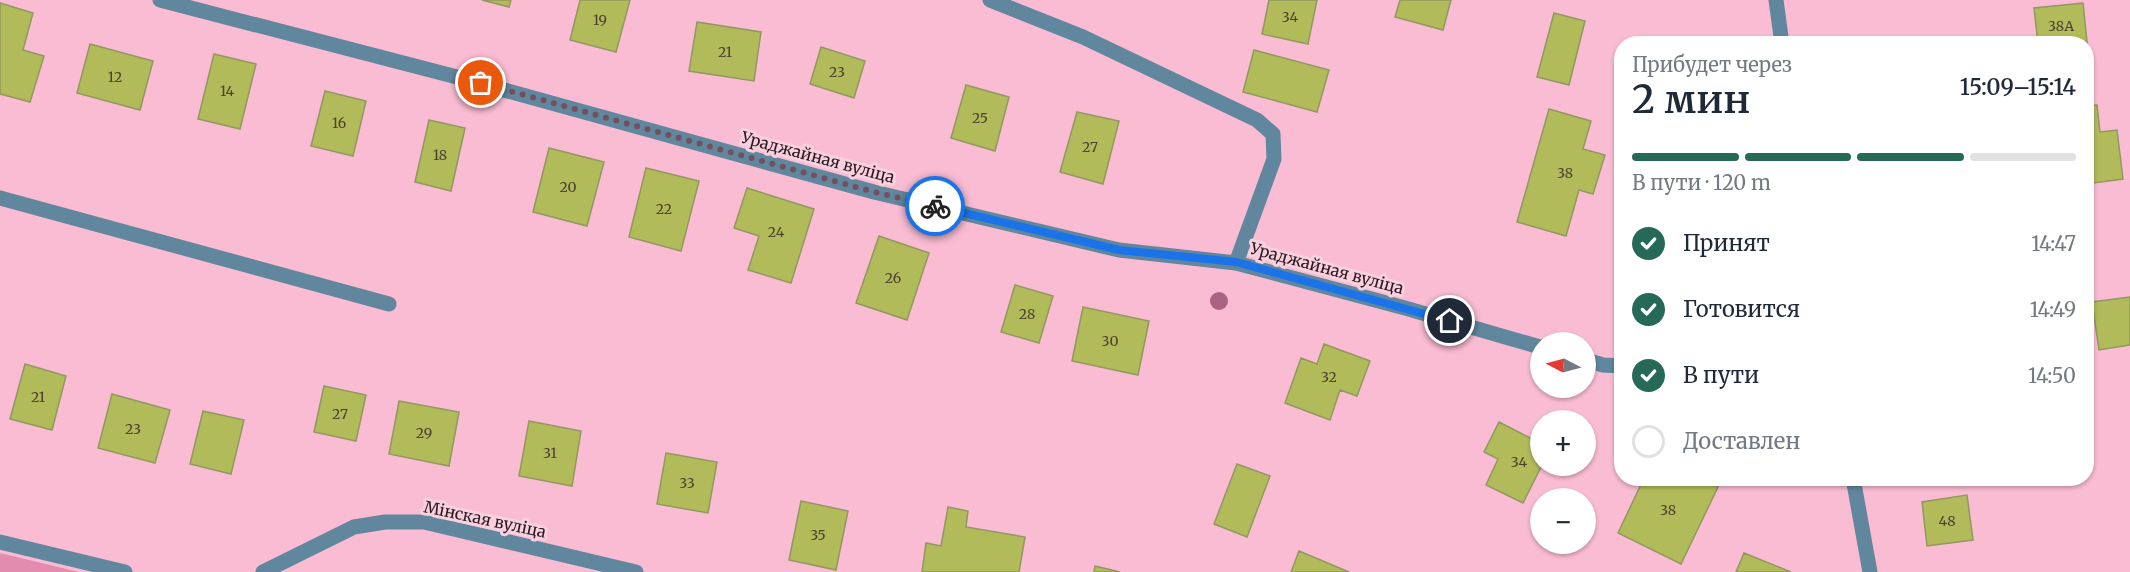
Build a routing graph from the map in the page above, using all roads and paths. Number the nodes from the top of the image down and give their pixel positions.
1 (159, 0) edge
2 (990, 0) edge
3 (1776, 0) edge
4 (1781, 36) edge
5 (0, 198) edge
6 (1236, 262) junction
7 (389, 304) dead end
8 (1530, 344) edge
9 (1596, 363) edge
10 (1614, 366) edge
11 (1854, 486) edge
12 (0, 542) edge
13 (125, 572) edge
14 (263, 572) edge
15 (636, 572) edge
16 (1870, 572) edge

1 - 6 street, Ураджайная вуліца
2 - 6 street
3 - 4 street
5 - 7 street
6 - 8 street, Ураджайная вуліца
9 - 10 street
11 - 16 street
12 - 13 street
14 - 15 street, Мінская вуліца

